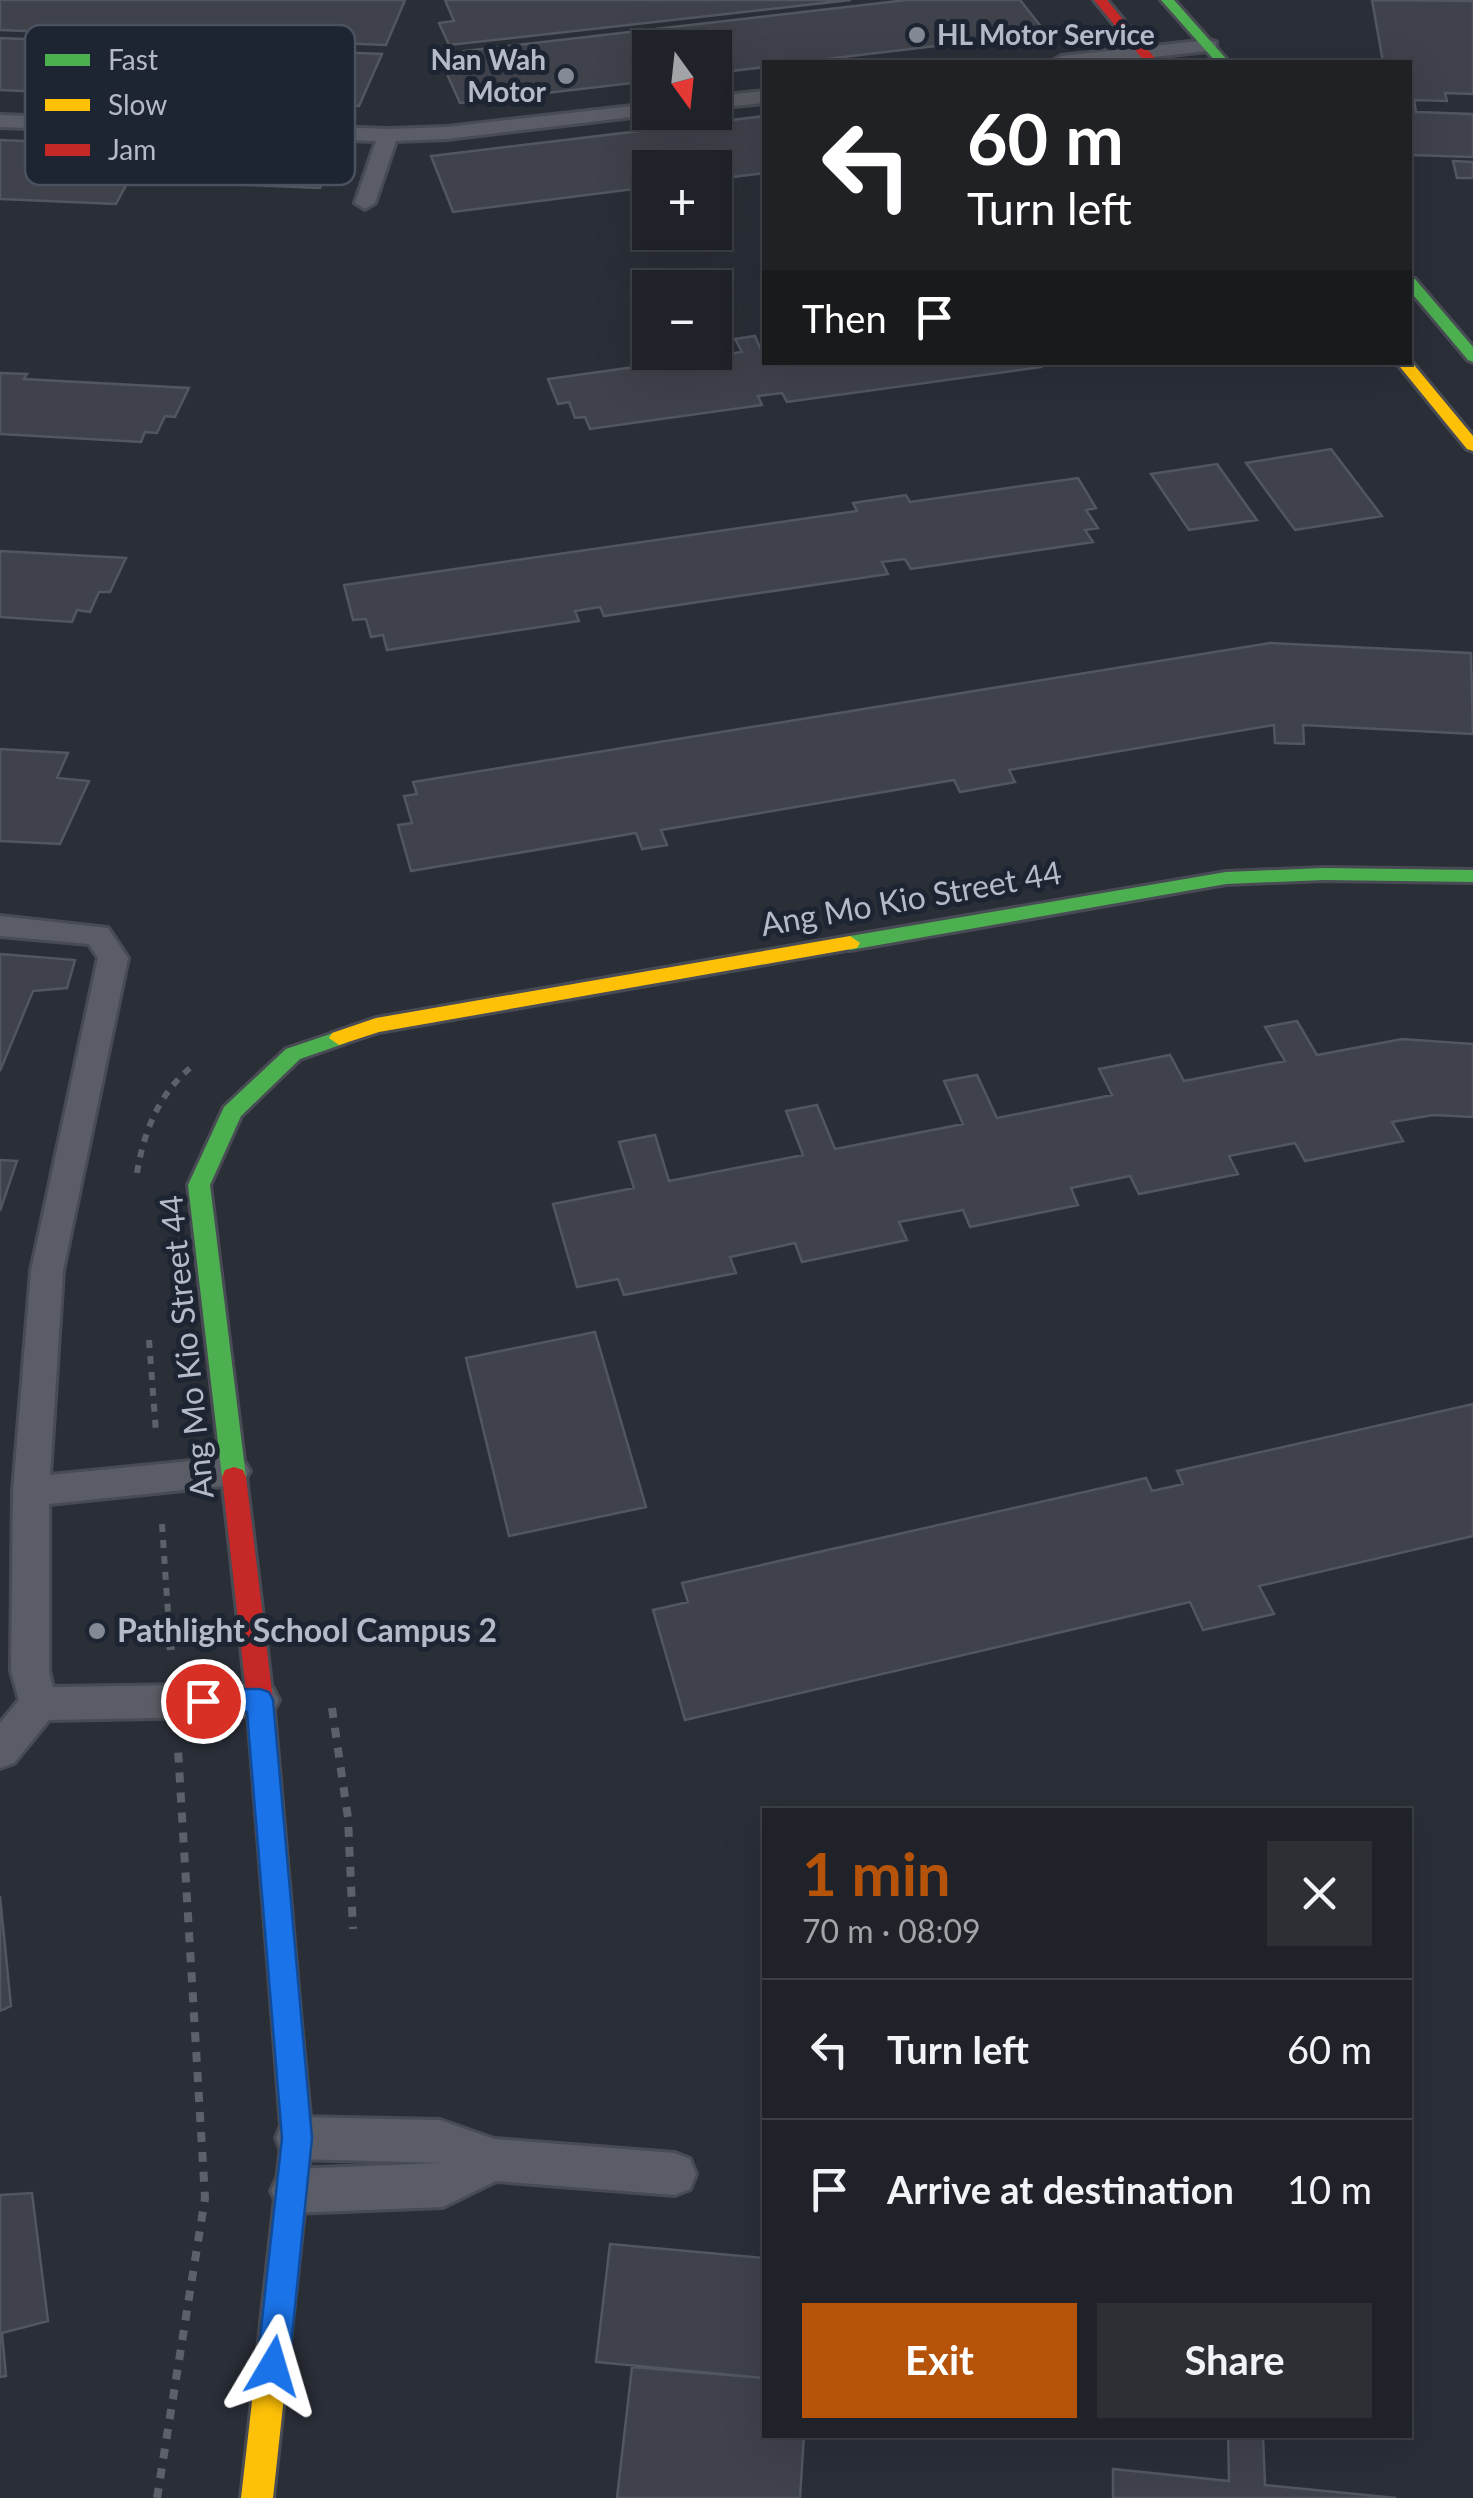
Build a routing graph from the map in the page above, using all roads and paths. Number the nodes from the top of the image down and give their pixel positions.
1 (1100, 0) edge
2 (1168, 0) edge
3 (1216, 54) edge
4 (1148, 58) edge
5 (1105, 60) edge
6 (762, 96) edge
7 (732, 100) edge
8 (632, 112) edge
9 (0, 121) edge
10 (25, 122) edge
11 (355, 134) edge
12 (388, 135) junction
13 (364, 204) dead end
14 (1412, 284) edge
15 (1473, 357) edge
16 (1406, 365) edge
17 (1473, 446) edge
18 (1473, 876) edge
19 (0, 926) edge
20 (210, 1054) dead end
21 (138, 1186) dead end
22 (148, 1326) dead end
23 (232, 1471) junction
24 (159, 1477) junction
25 (30, 1491) junction
26 (330, 1688) dead end
27 (260, 1700) junction
28 (174, 1702) junction
29 (39, 1704) junction
30 (0, 1751) edge
31 (353, 1932) dead end
32 (297, 2138) junction
33 (494, 2160) junction
34 (675, 2174) dead end
35 (293, 2191) junction
36 (158, 2498) edge
37 (256, 2498) edge

1 - 4 street
2 - 3 street
3 - 4 lane
4 - 5 lane
6 - 7 lane
8 - 12 lane
9 - 10 lane
11 - 12 lane
12 - 13 lane
14 - 15 street
16 - 17 street
18 - 23 street, Ang Mo Kio Street 44
19 - 25 lane
20 - 21 path
22 - 24 path
23 - 24 lane
23 - 27 street, Ang Mo Kio Street 44
24 - 25 lane
24 - 28 path
25 - 29 lane
26 - 31 path
27 - 28 lane
27 - 32 street, Ang Mo Kio Street 44
28 - 29 lane
28 - 36 path
29 - 30 lane
32 - 33 lane
32 - 35 street, Ang Mo Kio Street 44
33 - 34 lane
33 - 35 lane
35 - 37 street, Ang Mo Kio Street 44

